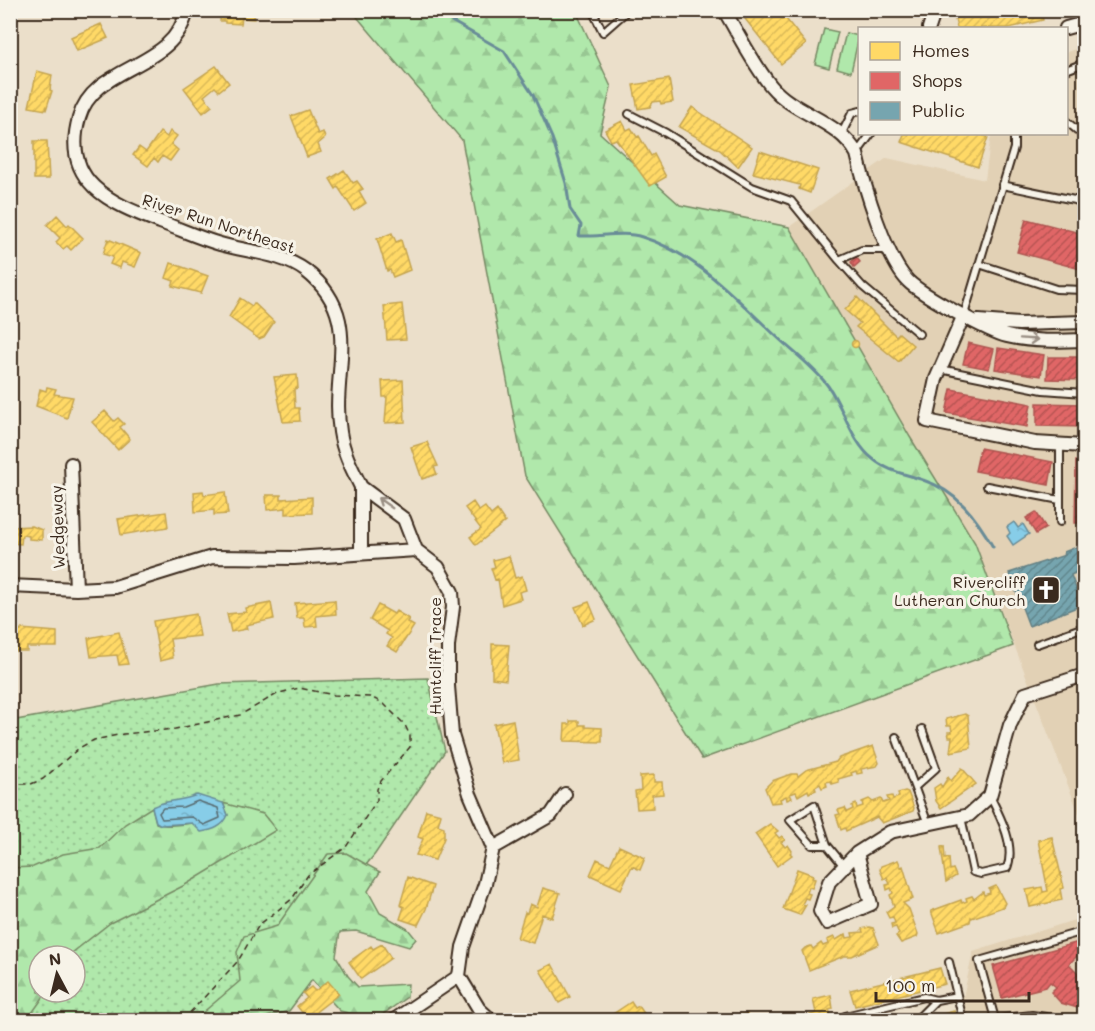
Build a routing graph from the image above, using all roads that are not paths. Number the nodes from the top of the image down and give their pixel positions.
1 (187, 10) edge
2 (592, 10) edge
3 (628, 10) edge
4 (724, 10) edge
5 (935, 10) edge
6 (1084, 23) edge
7 (929, 27) edge
8 (1068, 27) edge
9 (1084, 63) edge
10 (1068, 69) edge
11 (858, 112) edge
12 (629, 114) dead end
13 (1068, 123) edge
14 (842, 135) junction
15 (870, 135) edge
16 (1014, 135) edge
17 (1084, 136) edge
18 (857, 153) junction
19 (1002, 186) junction
20 (1084, 202) edge
21 (889, 250) junction
22 (839, 260) junction
23 (979, 264) junction
24 (1084, 290) edge
25 (964, 315) junction
26 (977, 321) junction
27 (1084, 322) edge
28 (919, 334) dead end
29 (1084, 340) edge
30 (940, 369) junction
31 (1084, 393) edge
32 (1060, 446) junction
33 (1084, 446) edge
34 (71, 464) dead end
35 (987, 486) dead end
36 (361, 487) junction
37 (1060, 500) junction
38 (1060, 522) dead end
39 (416, 550) junction
40 (361, 553) junction
41 (10, 586) edge
42 (76, 589) junction
43 (1084, 627) edge
44 (1037, 644) dead end
45 (1084, 675) edge
46 (922, 729) dead end
47 (896, 737) dead end
48 (915, 787) junction
49 (566, 794) dead end
50 (990, 796) junction
51 (961, 817) junction
52 (928, 824) junction
53 (826, 845) junction
54 (493, 848) junction
55 (857, 853) junction
56 (844, 866) junction
57 (1084, 931) edge
58 (949, 962) dead end
59 (459, 976) junction
60 (957, 996) junction
61 (936, 1000) junction
62 (1016, 1019) edge
63 (394, 1020) edge
64 (491, 1020) edge
65 (841, 1020) edge
66 (910, 1020) edge
67 (963, 1020) edge
68 (1066, 1020) edge

1 - 36 street, River Run Northeast
2 - 3 lane
4 - 14 street
5 - 7 street
6 - 8 street
9 - 10 lane
11 - 14 lane
12 - 22 lane
13 - 17 lane
14 - 18 street
15 - 18 lane
16 - 19 lane
18 - 21 street
19 - 20 lane
19 - 23 lane
21 - 22 lane
21 - 25 street
22 - 28 lane
23 - 24 lane
23 - 25 lane
25 - 26 street
25 - 30 street
26 - 27 street
26 -> 29 street
30 - 31 lane
30 - 32 street
32 - 33 street
32 - 37 lane
34 - 42 street, Wedgeway
35 - 37 lane
39 -> 36 street, River Run Northeast
36 - 40 street, River Run Northeast
37 - 38 lane
39 - 40 street
39 - 54 street, Huntcliff Trace
40 - 42 street
41 - 42 street
43 - 44 lane
45 - 50 street
46 - 48 lane
47 - 48 lane
48 - 52 lane
49 - 54 street
50 - 51 street
50 - 51 lane
51 - 52 street
52 - 55 street
53 - 53 lane
53 - 56 lane
54 - 59 street
55 - 56 street
55 - 56 street
57 - 62 lane
58 - 60 lane
59 - 63 street
59 - 64 street
60 - 61 lane
60 - 67 lane
61 - 65 lane
61 - 66 lane
62 - 68 lane

